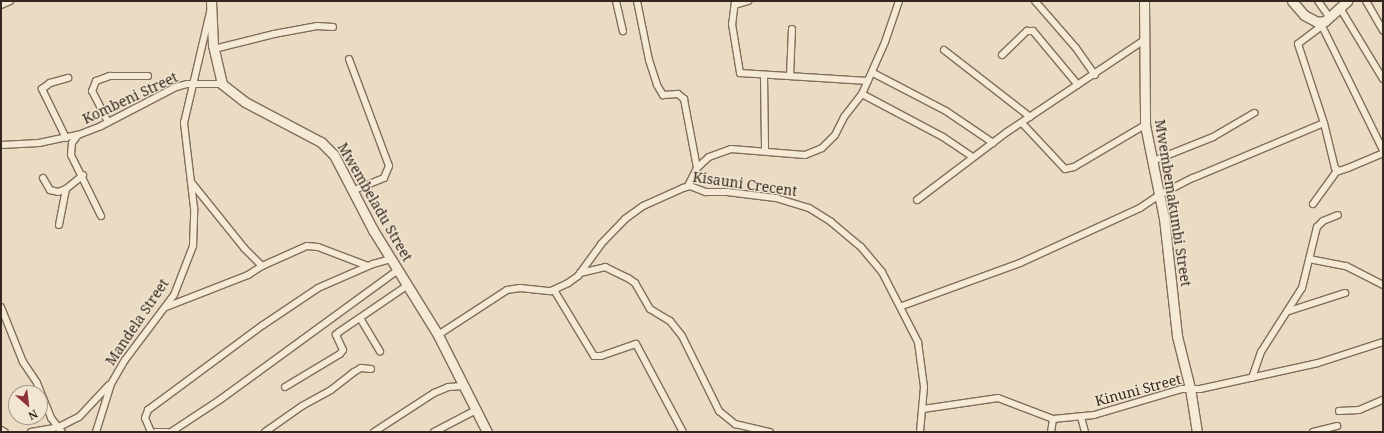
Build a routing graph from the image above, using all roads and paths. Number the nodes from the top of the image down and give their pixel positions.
1 (10, 1) edge
2 (616, 1) edge
3 (638, 1) edge
4 (748, 1) edge
5 (899, 1) edge
6 (1035, 1) edge
7 (1144, 1) edge
8 (1292, 1) edge
9 (1318, 1) edge
10 (1347, 1) edge
11 (1366, 1) edge
12 (735, 3) edge
13 (1, 5) edge
14 (211, 5) edge
15 (1340, 8) junction
16 (1329, 17) junction
17 (1322, 24) junction
18 (333, 27) dead end
19 (792, 29) dead end
20 (1383, 30) edge
21 (623, 31) dead end
22 (1146, 39) junction
23 (214, 49) junction
24 (944, 50) dead end
25 (1002, 55) dead end
26 (349, 59) dead end
27 (873, 73) junction
28 (764, 75) junction
29 (1095, 75) junction
30 (148, 76) dead end
31 (790, 76) junction
32 (68, 78) dead end
33 (1383, 79) edge
34 (868, 81) junction
35 (194, 84) junction
36 (222, 84) junction
37 (1078, 85) junction
38 (862, 94) junction
39 (1254, 113) dead end
40 (1030, 117) junction
41 (108, 122) junction
42 (1022, 123) junction
43 (1324, 123) junction
44 (1145, 125) junction
45 (78, 135) junction
46 (66, 138) junction
47 (993, 143) junction
48 (1, 145) edge
49 (765, 151) junction
50 (1383, 154) edge
51 (973, 157) junction
52 (1153, 161) junction
53 (697, 168) junction
54 (1337, 171) junction
55 (83, 175) junction
56 (43, 178) dead end
57 (191, 182) junction
58 (688, 186) junction
59 (66, 190) junction
60 (354, 190) junction
61 (1160, 194) junction
62 (917, 200) dead end
63 (1313, 204) dead end
64 (1338, 215) dead end
65 (100, 216) dead end
66 (59, 225) dead end
67 (390, 259) junction
68 (1309, 259) junction
69 (262, 266) junction
70 (368, 266) junction
71 (398, 270) junction
72 (580, 273) junction
73 (408, 285) junction
74 (1383, 285) edge
75 (554, 290) junction
76 (1345, 293) dead end
77 (902, 306) junction
78 (1, 307) edge
79 (166, 307) junction
80 (1289, 311) junction
81 (360, 318) junction
82 (438, 335) junction
83 (1383, 342) edge
84 (380, 351) dead end
85 (372, 369) dead end
86 (1252, 378) junction
87 (111, 384) junction
88 (464, 386) junction
89 (285, 387) dead end
90 (1190, 388) junction
91 (1383, 400) edge
92 (923, 409) junction
93 (476, 410) junction
94 (1339, 411) dead end
95 (1081, 417) junction
96 (1052, 419) junction
97 (1337, 426) dead end
98 (1, 430) edge
99 (60, 430) edge
100 (5, 432) edge
101 (31, 432) edge
102 (96, 432) edge
103 (151, 432) edge
104 (156, 432) edge
105 (167, 432) edge
106 (171, 432) edge
107 (265, 432) edge
108 (374, 432) edge
109 (434, 432) edge
110 (486, 432) edge
111 (683, 432) edge
112 (770, 432) edge
113 (920, 432) edge
114 (1051, 432) edge
115 (1086, 432) edge
116 (1197, 432) edge
117 (1312, 432) edge

1 - 13 street
2 - 21 street
3 - 53 street
4 - 12 street
5 - 27 street
6 - 29 street
7 - 22 street, Mwembemakumbi Street
8 - 17 street
9 - 16 street
10 - 15 street
11 - 20 street
12 - 28 street
14 - 23 street
14 - 35 street, Mandela Street
15 - 16 street
15 - 33 street
16 - 17 street
17 - 43 street
17 - 50 street
18 - 23 street
19 - 31 street
22 - 29 street
22 - 44 street, Mwembemakumbi Street
23 - 36 street
24 - 40 street
25 - 37 street
26 - 60 street
27 - 34 street
27 - 47 street
28 - 31 street
28 - 49 street
29 - 37 street
30 - 41 street
31 - 34 street
32 - 46 street
34 - 38 street
35 - 36 street, Kombeni Street
35 - 41 street, Kombeni Street
35 - 57 street, Mandela Street
36 - 60 street, Mwembeladu Street
37 - 40 street
38 - 49 street
38 - 51 street
39 - 52 street
40 - 42 street
41 - 45 street, Kombeni Street
42 - 44 street
42 - 47 street
43 - 54 street
43 - 61 street
44 - 52 street, Mwembemakumbi Street
45 - 46 street, Kombeni Street
45 - 55 street
46 - 48 street, Kombeni Street
47 - 51 street
49 - 53 street
50 - 54 street
51 - 62 street
52 - 61 street, Mwembemakumbi Street
53 - 58 street
54 - 63 street
55 - 59 street
55 - 65 street
56 - 59 street
57 - 69 street
57 - 79 street, Mandela Street
58 - 72 street, Kisauni Crecent
58 - 77 street, Kisauni Crecent
59 - 66 street
60 - 67 street, Mwembeladu Street
61 - 77 street
61 - 90 street, Mwembemakumbi Street
64 - 68 street
67 - 70 street
67 - 71 street, Mwembeladu Street
68 - 74 street
68 - 80 street
69 - 70 street
69 - 79 street
70 - 103 street
71 - 73 street, Mwembeladu Street
71 - 106 street
72 - 75 street, Kisauni Crecent
72 - 112 street
73 - 81 street
73 - 82 street, Mwembeladu Street
75 - 82 street
75 - 111 street
76 - 80 street
77 - 92 street, Kisauni Crecent
78 - 99 street
79 - 87 street, Mandela Street
80 - 86 street
81 - 84 street
81 - 89 street
82 - 88 street, Mwembeladu Street
83 - 86 street, Kinuni Street
85 - 107 street
86 - 90 street, Kinuni Street
87 - 99 street
87 - 102 street, Mandela Street
88 - 93 street, Mwembeladu Street
88 - 108 street
90 - 95 street, Kinuni Street
90 - 116 street, Mwembemakumbi Street
91 - 94 street
92 - 96 street, Kinuni Street
92 - 113 street, Kisauni Crecent
93 - 109 street
93 - 110 street, Mwembeladu Street
95 - 96 street, Kinuni Street
95 - 115 street
96 - 114 street
97 - 117 street
98 - 100 street
99 - 101 street
104 - 105 street

